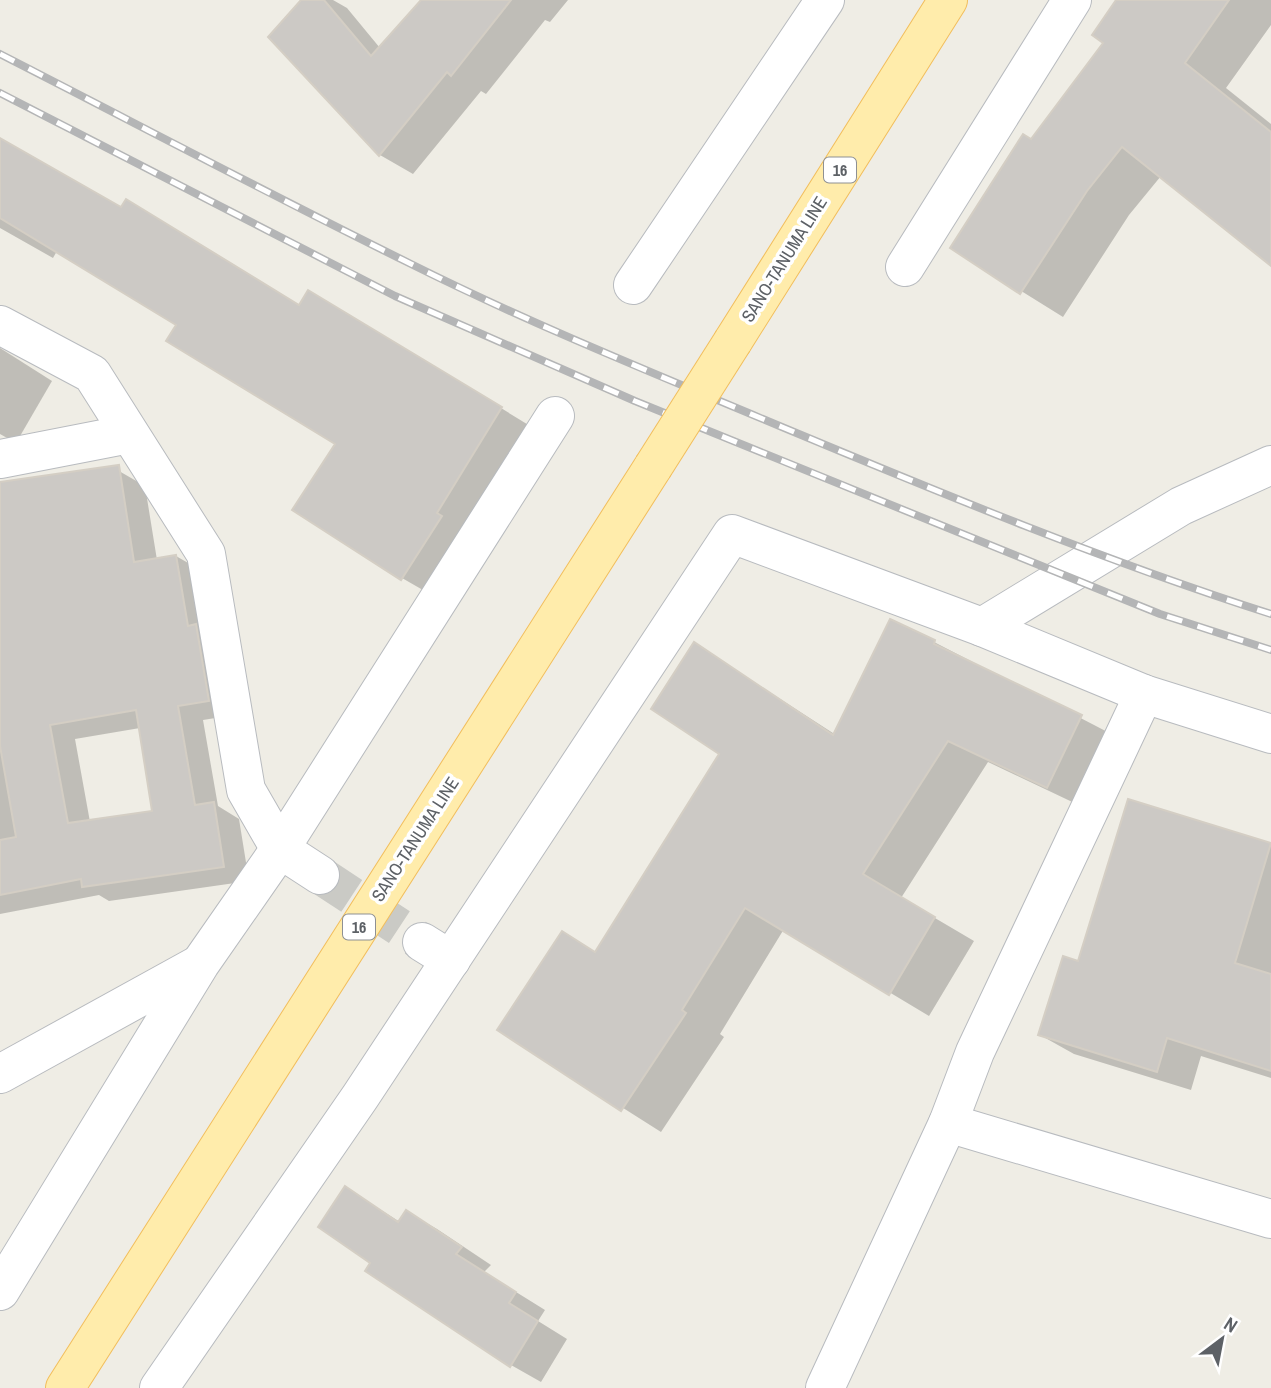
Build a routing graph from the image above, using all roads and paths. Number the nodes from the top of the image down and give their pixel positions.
1 (825, 0) edge
2 (948, 0) edge
3 (1072, 0) edge
4 (905, 267) dead end
5 (633, 285) dead end
6 (0, 325) edge
7 (555, 416) dead end
8 (129, 434) junction
9 (0, 458) edge
10 (1271, 465) edge
11 (982, 627) junction
12 (1144, 694) junction
13 (1271, 734) edge
14 (280, 849) junction
15 (320, 875) tunnel mouth
16 (200, 964) junction
17 (0, 1074) edge
18 (948, 1124) junction
19 (1271, 1219) edge
20 (0, 1291) edge
21 (65, 1388) edge
22 (159, 1388) edge
23 (825, 1388) edge

1 - 5 street
2 - 21 main road, SANO-TANUMA LINE / 16, bridge
3 - 4 street
6 - 8 street
7 - 14 street
8 - 9 street
8 - 14 street
10 - 11 street
11 - 12 street
11 - 22 street
12 - 13 street
12 - 18 street
14 - 15 street
14 - 16 street
16 - 17 street
16 - 20 street
18 - 19 street
18 - 23 street

